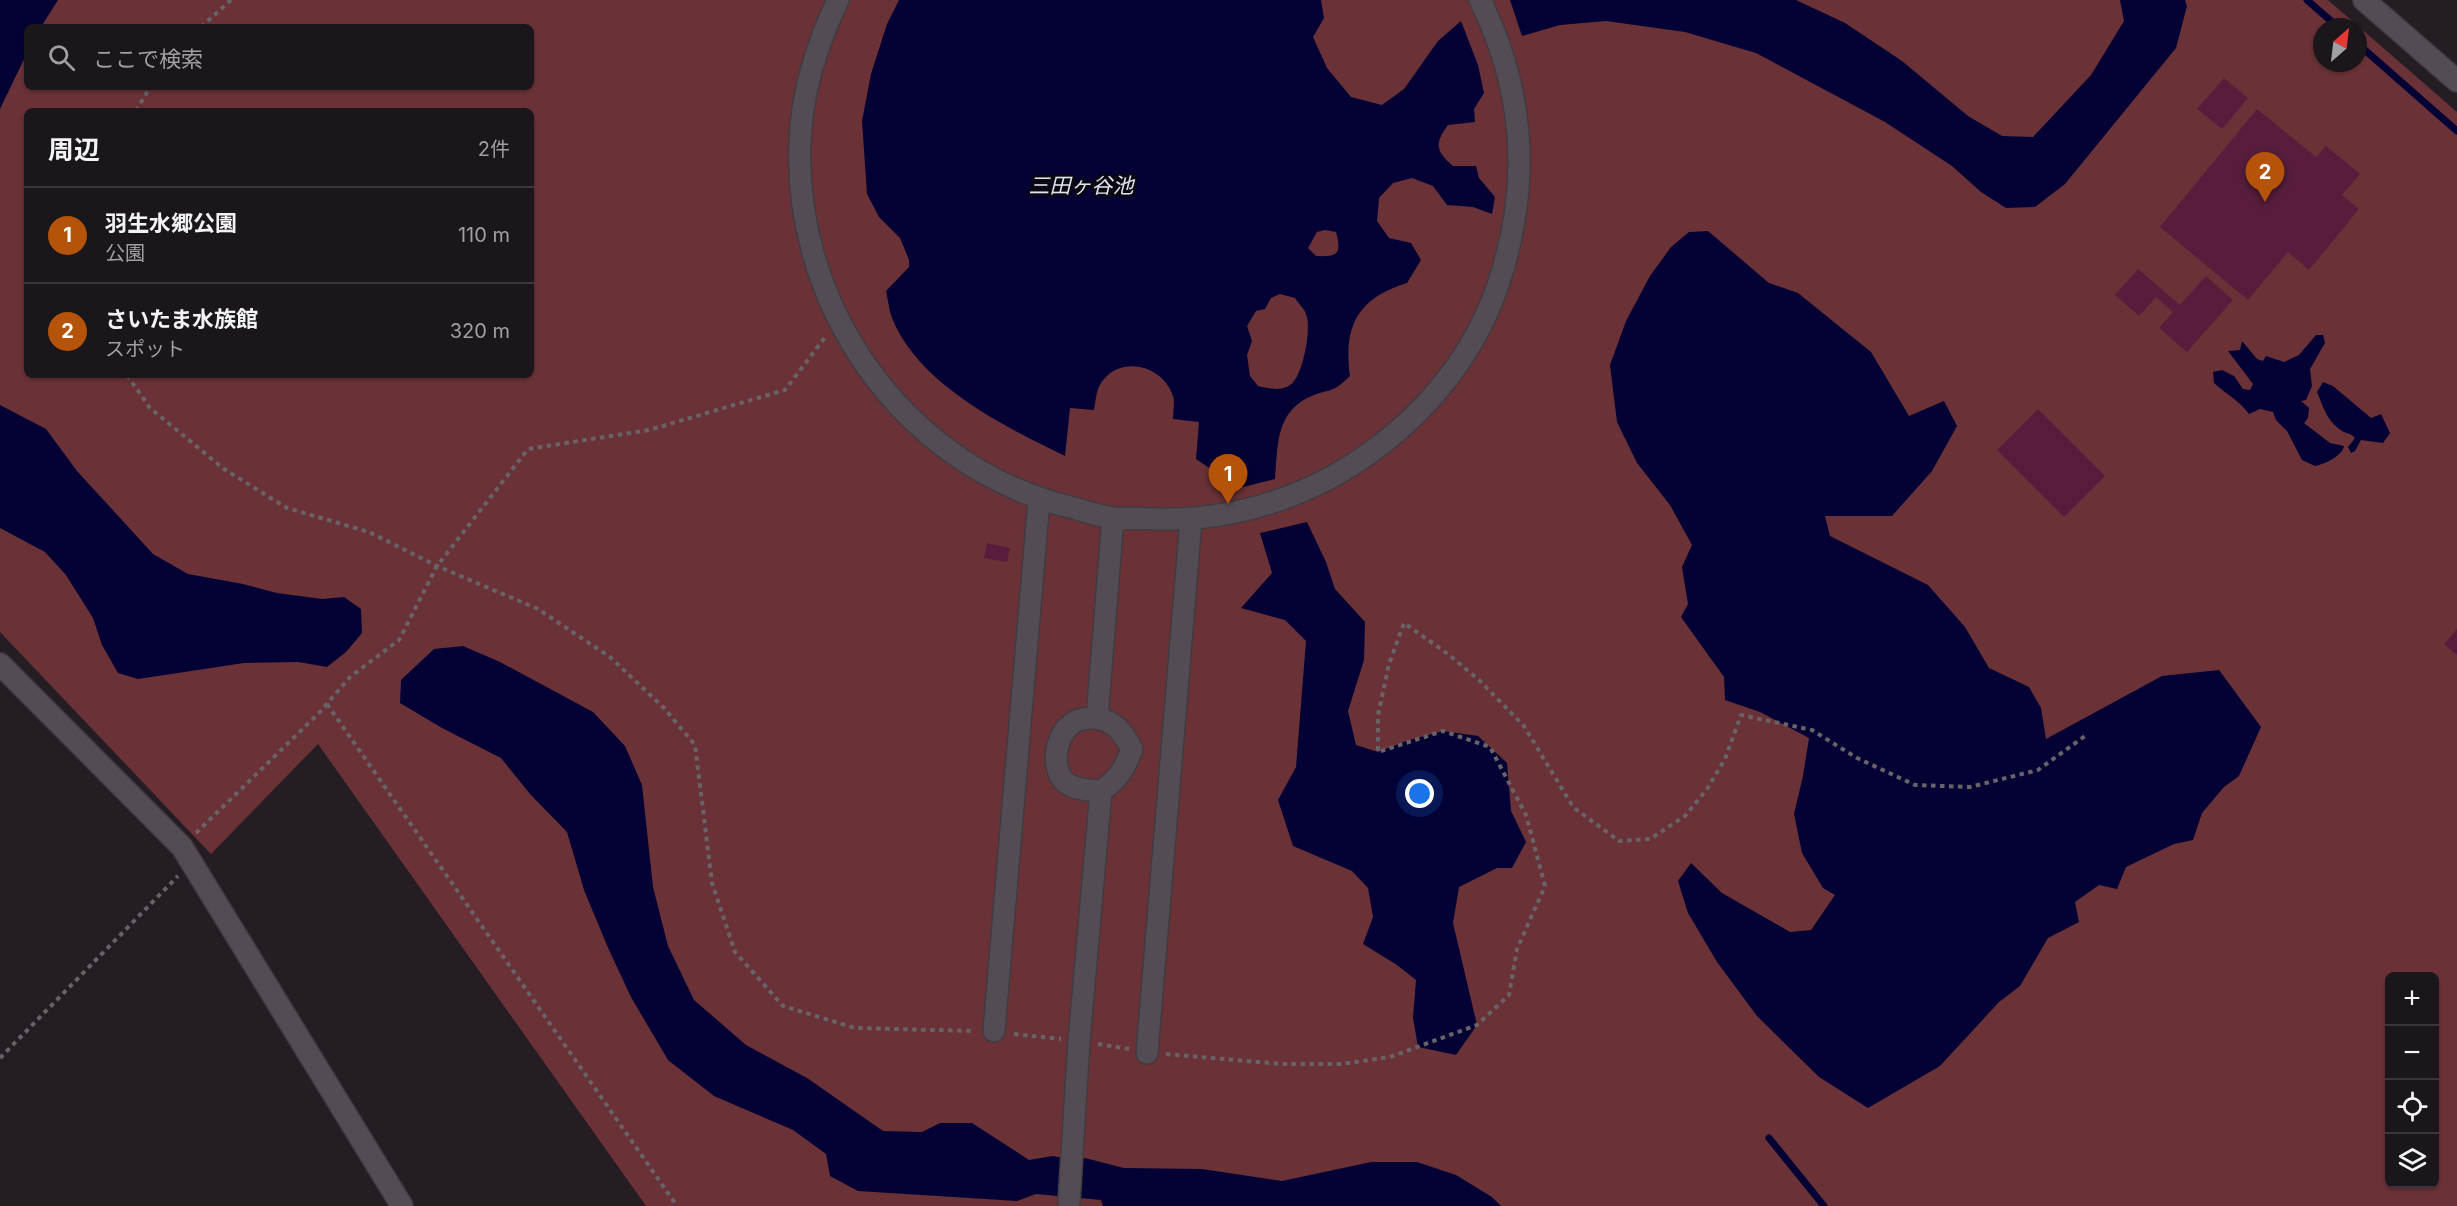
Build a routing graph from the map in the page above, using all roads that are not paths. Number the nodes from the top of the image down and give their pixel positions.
1 (838, 0) edge
2 (1480, 0) edge
3 (2364, 0) edge
4 (2457, 81) edge
5 (1039, 500) junction
6 (1113, 518) junction
7 (1191, 520) junction
8 (0, 664) edge
9 (1098, 718) junction
10 (1101, 791) junction
11 (994, 1031) dead end
12 (1147, 1053) dead end
13 (1069, 1202) dead end
14 (402, 1206) edge

1 - 5 street
2 - 7 street
3 - 4 street
5 - 6 street
5 - 11 street
6 - 7 street
6 - 9 street
7 - 12 street
8 - 14 street
9 - 10 street
9 - 10 street
10 - 13 street

